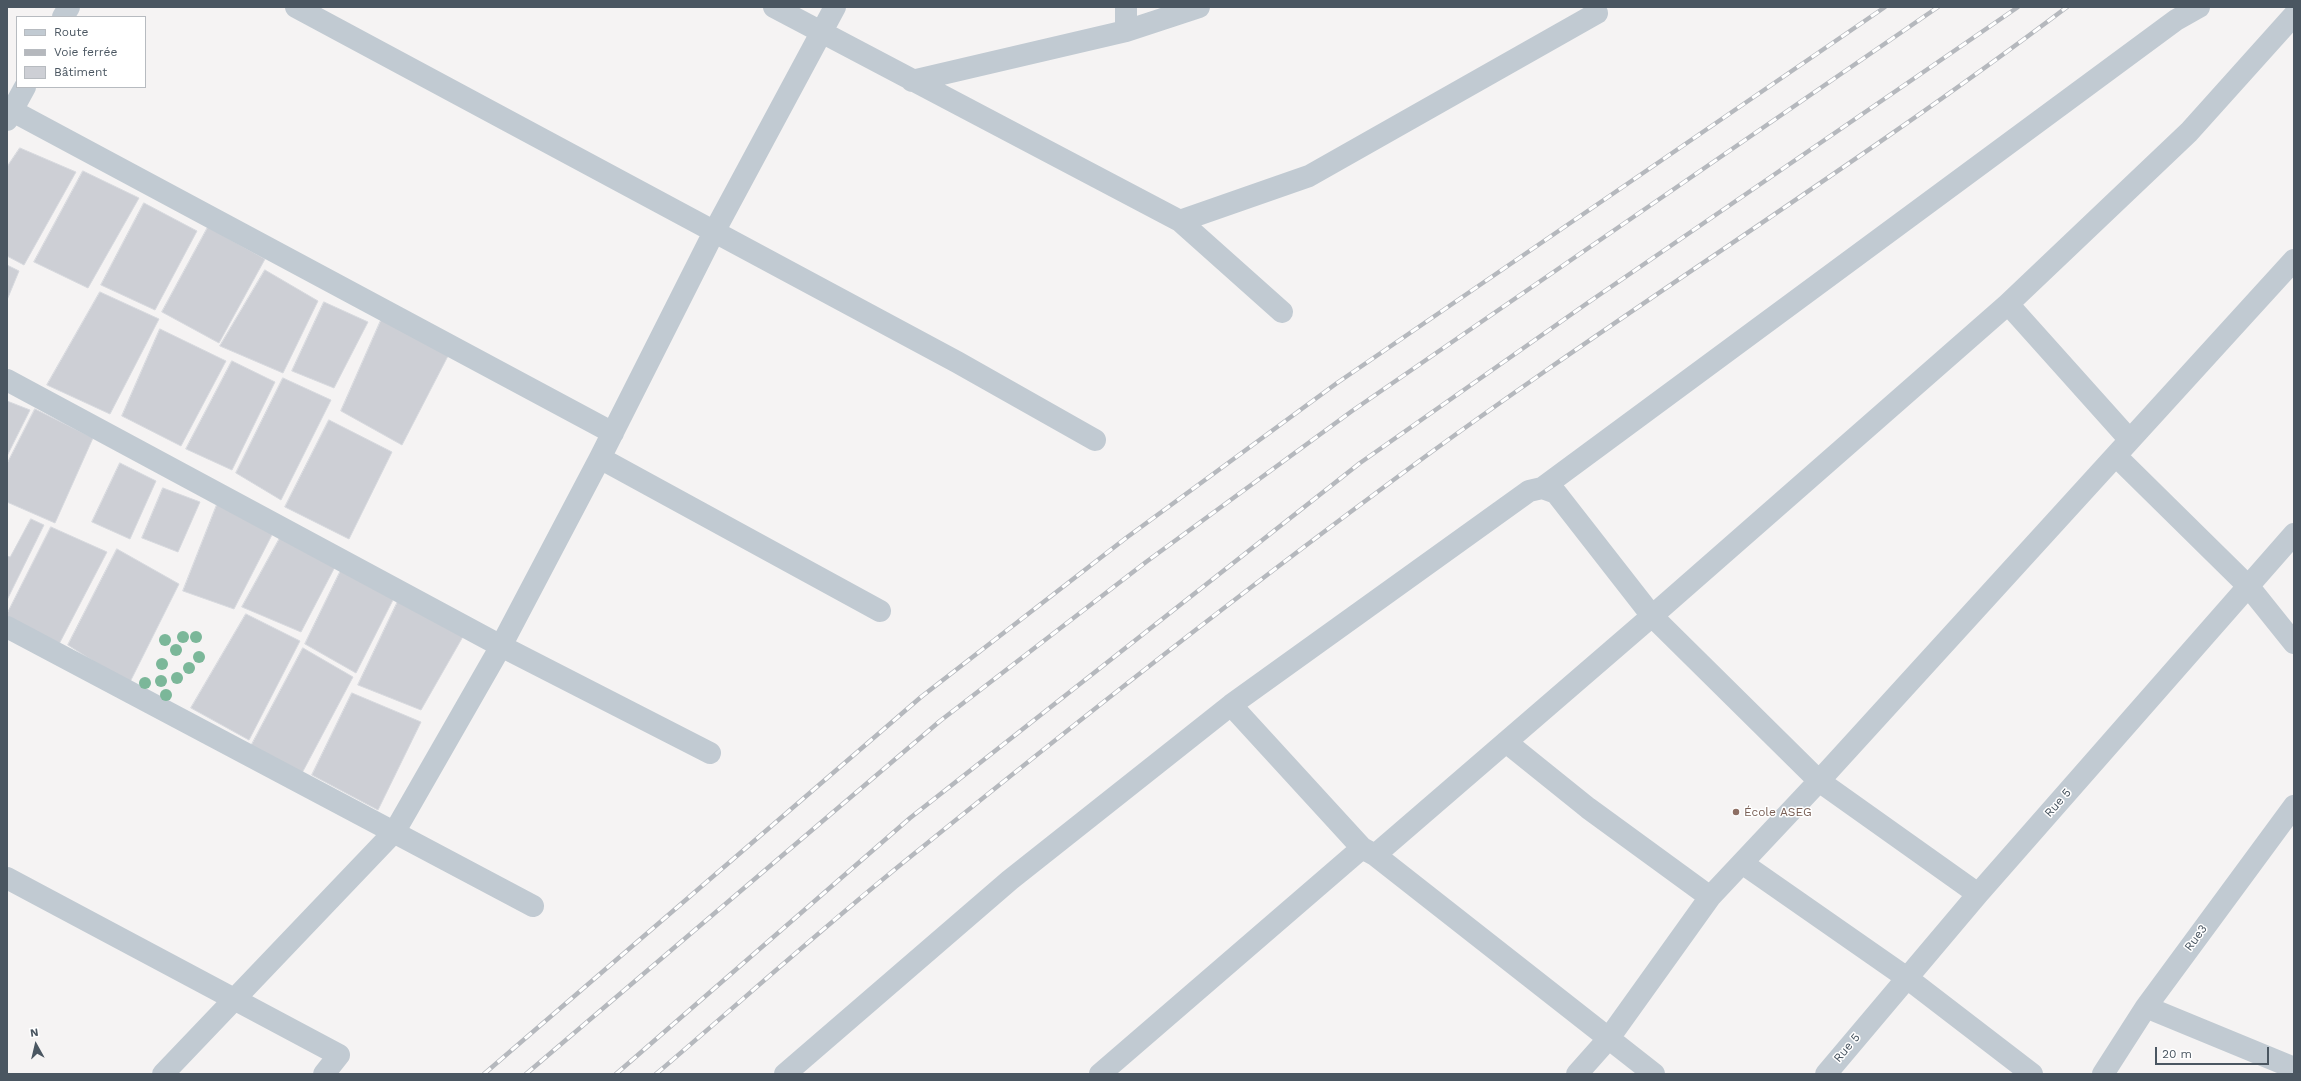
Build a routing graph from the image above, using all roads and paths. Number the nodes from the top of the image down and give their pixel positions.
1 (68, 7) edge
2 (296, 7) edge
3 (774, 7) edge
4 (836, 7) edge
5 (1126, 7) edge
6 (1199, 7) edge
7 (2199, 7) edge
8 (1598, 13) dead end
9 (2294, 15) edge
10 (64, 16) edge
11 (1126, 31) junction
12 (822, 33) junction
13 (912, 81) junction
14 (24, 88) edge
15 (9, 113) edge
16 (1180, 221) junction
17 (714, 232) junction
18 (2294, 260) edge
19 (2008, 304) junction
20 (1282, 312) dead end
21 (7, 380) edge
22 (612, 433) junction
23 (1095, 440) dead end
24 (2122, 447) junction
25 (600, 458) junction
26 (1542, 488) junction
27 (2294, 534) edge
28 (2249, 587) junction
29 (880, 611) dead end
30 (1652, 616) junction
31 (7, 627) edge
32 (2294, 643) edge
33 (501, 646) junction
34 (1231, 705) junction
35 (1506, 742) junction
36 (710, 753) dead end
37 (1819, 780) junction
38 (2294, 806) edge
39 (395, 831) junction
40 (1368, 852) junction
41 (1742, 863) junction
42 (7, 878) edge
43 (1978, 894) junction
44 (1710, 897) junction
45 (533, 906) dead end
46 (1907, 978) junction
47 (233, 999) junction
48 (2146, 1007) junction
49 (1609, 1038) junction
50 (2294, 1068) edge
51 (787, 1073) edge
52 (163, 1074) edge
53 (324, 1074) edge
54 (1100, 1074) edge
55 (1577, 1074) edge
56 (1654, 1074) edge
57 (1826, 1074) edge
58 (2032, 1074) edge
59 (2103, 1074) edge

1 - 10 street
2 - 17 street
3 - 12 street
4 - 12 street
5 - 11 street
6 - 11 street
7 - 26 street
8 - 16 street
9 - 19 street
11 - 13 street
12 - 13 street
12 - 17 street
13 - 16 street
14 - 15 street
15 - 22 street
16 - 20 street
17 - 22 street
17 - 23 street
18 - 24 street
19 - 24 street
19 - 30 street
21 - 33 street
22 - 25 street
24 - 28 street
24 - 37 street
25 - 29 street
25 - 33 street
26 - 30 street
26 - 34 street
27 - 28 street, Rue 5
28 - 32 street
28 - 43 street, Rue 5
30 - 35 street
30 - 37 street
31 - 39 street
33 - 36 street
33 - 39 street
34 - 40 street
34 - 51 street
35 - 40 street
35 - 44 street
37 - 41 street
37 - 43 street
38 - 48 street, Rue3
39 - 45 street
39 - 47 street
40 - 49 street
40 - 54 street
41 - 44 street
41 - 46 street
42 - 47 street
43 - 46 street, Rue 5
44 - 49 street
46 - 57 street, Rue 5
46 - 58 street
47 - 52 street
47 - 53 street
48 - 50 street
48 - 59 street, Rue3
49 - 55 street
49 - 56 street

